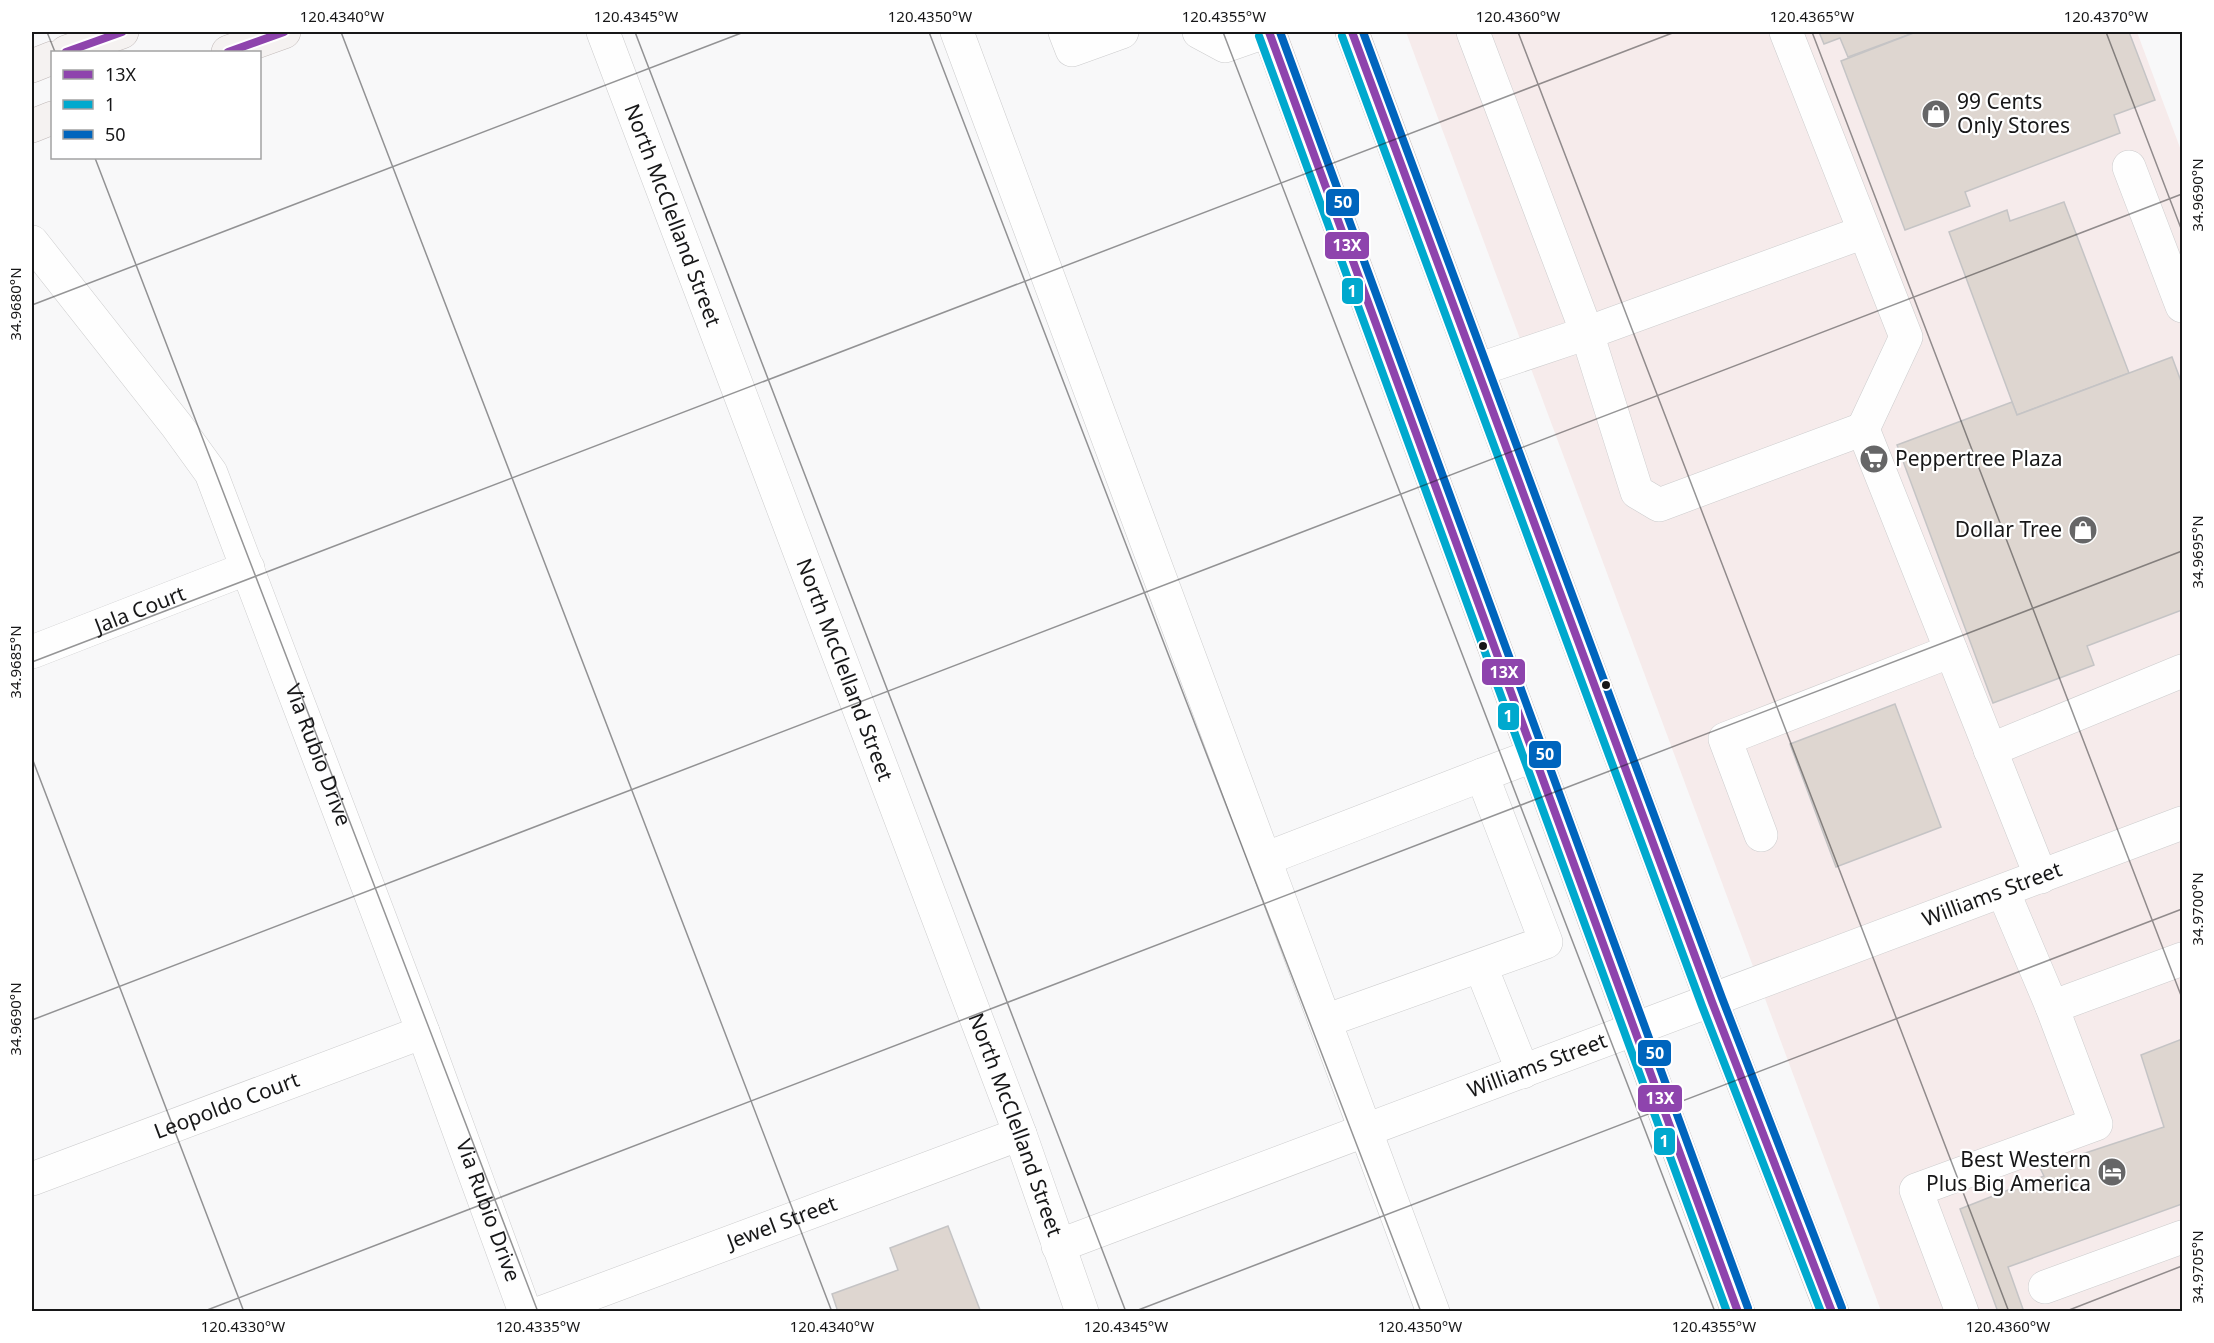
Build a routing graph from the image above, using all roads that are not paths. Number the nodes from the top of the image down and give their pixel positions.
1 (122, 32) edge
2 (284, 32) edge
3 (603, 32) edge
4 (957, 32) edge
5 (1065, 32) edge
6 (1122, 32) edge
7 (1199, 32) edge
8 (1267, 32) edge
9 (1352, 32) edge
10 (1473, 32) edge
11 (1786, 32) edge
12 (69, 51) edge
13 (231, 51) edge
14 (51, 58) edge
15 (32, 66) edge
16 (51, 118) edge
17 (32, 126) edge
18 (2129, 166) dead end
19 (1864, 232) junction
20 (32, 242) edge
21 (2182, 306) edge
22 (1587, 333) junction
23 (1477, 370) junction
24 (1863, 429) junction
25 (248, 568) junction
26 (1951, 651) junction
27 (32, 652) edge
28 (2182, 671) edge
29 (1990, 750) junction
30 (1535, 755) junction
31 (1482, 775) junction
32 (2182, 823) edge
33 (1761, 835) dead end
34 (1265, 859) junction
35 (2040, 878) junction
36 (2003, 891) junction
37 (2182, 959) edge
38 (1480, 967) junction
39 (1712, 1002) junction
40 (2052, 1007) junction
41 (1325, 1021) junction
42 (1636, 1030) junction
43 (423, 1032) junction
44 (1524, 1072) junction
45 (1366, 1131) junction
46 (1020, 1134) junction
47 (32, 1179) edge
48 (2182, 1237) edge
49 (1058, 1246) junction
50 (2045, 1287) dead end
51 (525, 1311) edge
52 (543, 1311) edge
53 (1082, 1311) edge
54 (1433, 1311) edge
55 (1738, 1311) edge
56 (1832, 1311) edge
57 (1962, 1311) edge

1 - 12 main road
2 - 13 main road
3 - 46 street, North McClelland Street
4 - 34 street
5 - 6 street
7 - 8 street
8 - 30 main road
9 - 23 main road
10 - 22 street
11 - 19 street
14 - 15 main road
16 - 17 main road
18 - 21 street
19 - 22 street
19 - 24 street
20 - 25 street, Via Rubio Drive
22 - 23 street
22 - 24 street
23 - 39 main road
24 - 26 street
25 - 27 street, Jala Court
25 - 43 street, Via Rubio Drive
26 - 29 street
26 - 33 street
28 - 29 street
29 - 35 street
30 - 31 street
30 - 42 main road
31 - 34 street
31 - 38 street
32 - 35 street, Williams Street
34 - 41 street
35 - 36 street, Williams Street
36 - 39 street, Williams Street
36 - 40 street
37 - 40 street
38 - 41 street
38 - 44 street
39 - 42 street, Williams Street
39 - 56 main road
40 - 57 street
41 - 45 street
42 - 44 street, Williams Street
42 - 55 main road
43 - 47 street, Leopoldo Court
43 - 51 street, Via Rubio Drive
44 - 45 street, Williams Street
45 - 49 street, Williams Street
45 - 54 street
46 - 49 street, North McClelland Street
46 - 52 street, Jewel Street
48 - 50 street
49 - 53 street, North McClelland Street

